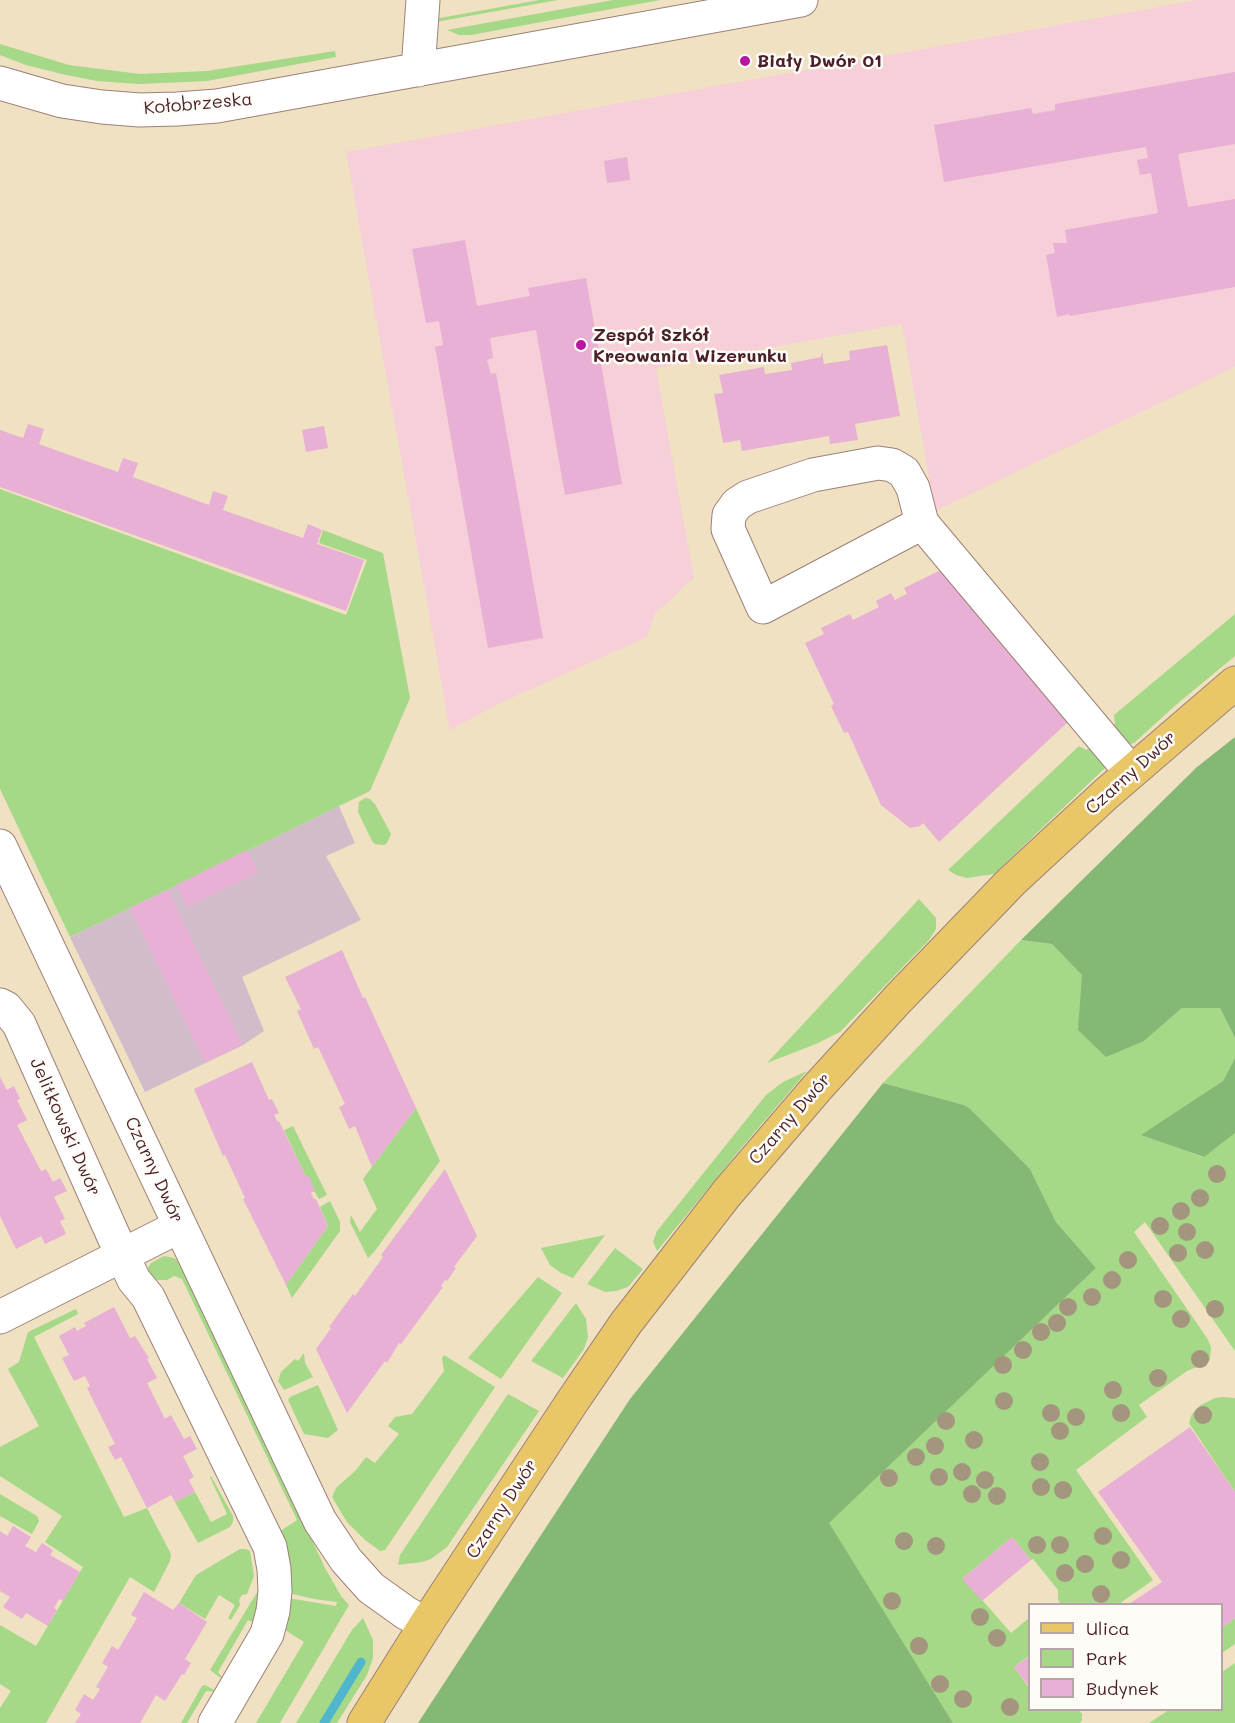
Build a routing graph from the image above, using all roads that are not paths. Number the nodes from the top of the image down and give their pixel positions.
1 (423, 0) edge
2 (801, 0) edge
3 (418, 70) junction
4 (0, 83) edge
5 (922, 523) junction
6 (1235, 683) edge
7 (1131, 772) junction
8 (0, 846) edge
9 (0, 1005) edge
10 (180, 1226) junction
11 (122, 1255) junction
12 (0, 1317) edge
13 (426, 1624) junction
14 (373, 1719) edge
15 (215, 1723) edge

1 - 3 street
2 - 3 street, Kołobrzeska
3 - 4 street, Kołobrzeska
5 - 5 street
5 - 7 street
6 - 7 main road, Czarny Dwór
7 - 13 main road, Czarny Dwór
8 - 10 street, Czarny Dwór
9 - 11 street, Jelitkowski Dwór
10 - 11 street
10 - 13 street, Czarny Dwór
11 - 12 street
11 - 15 street
13 - 14 main road, Czarny Dwór

